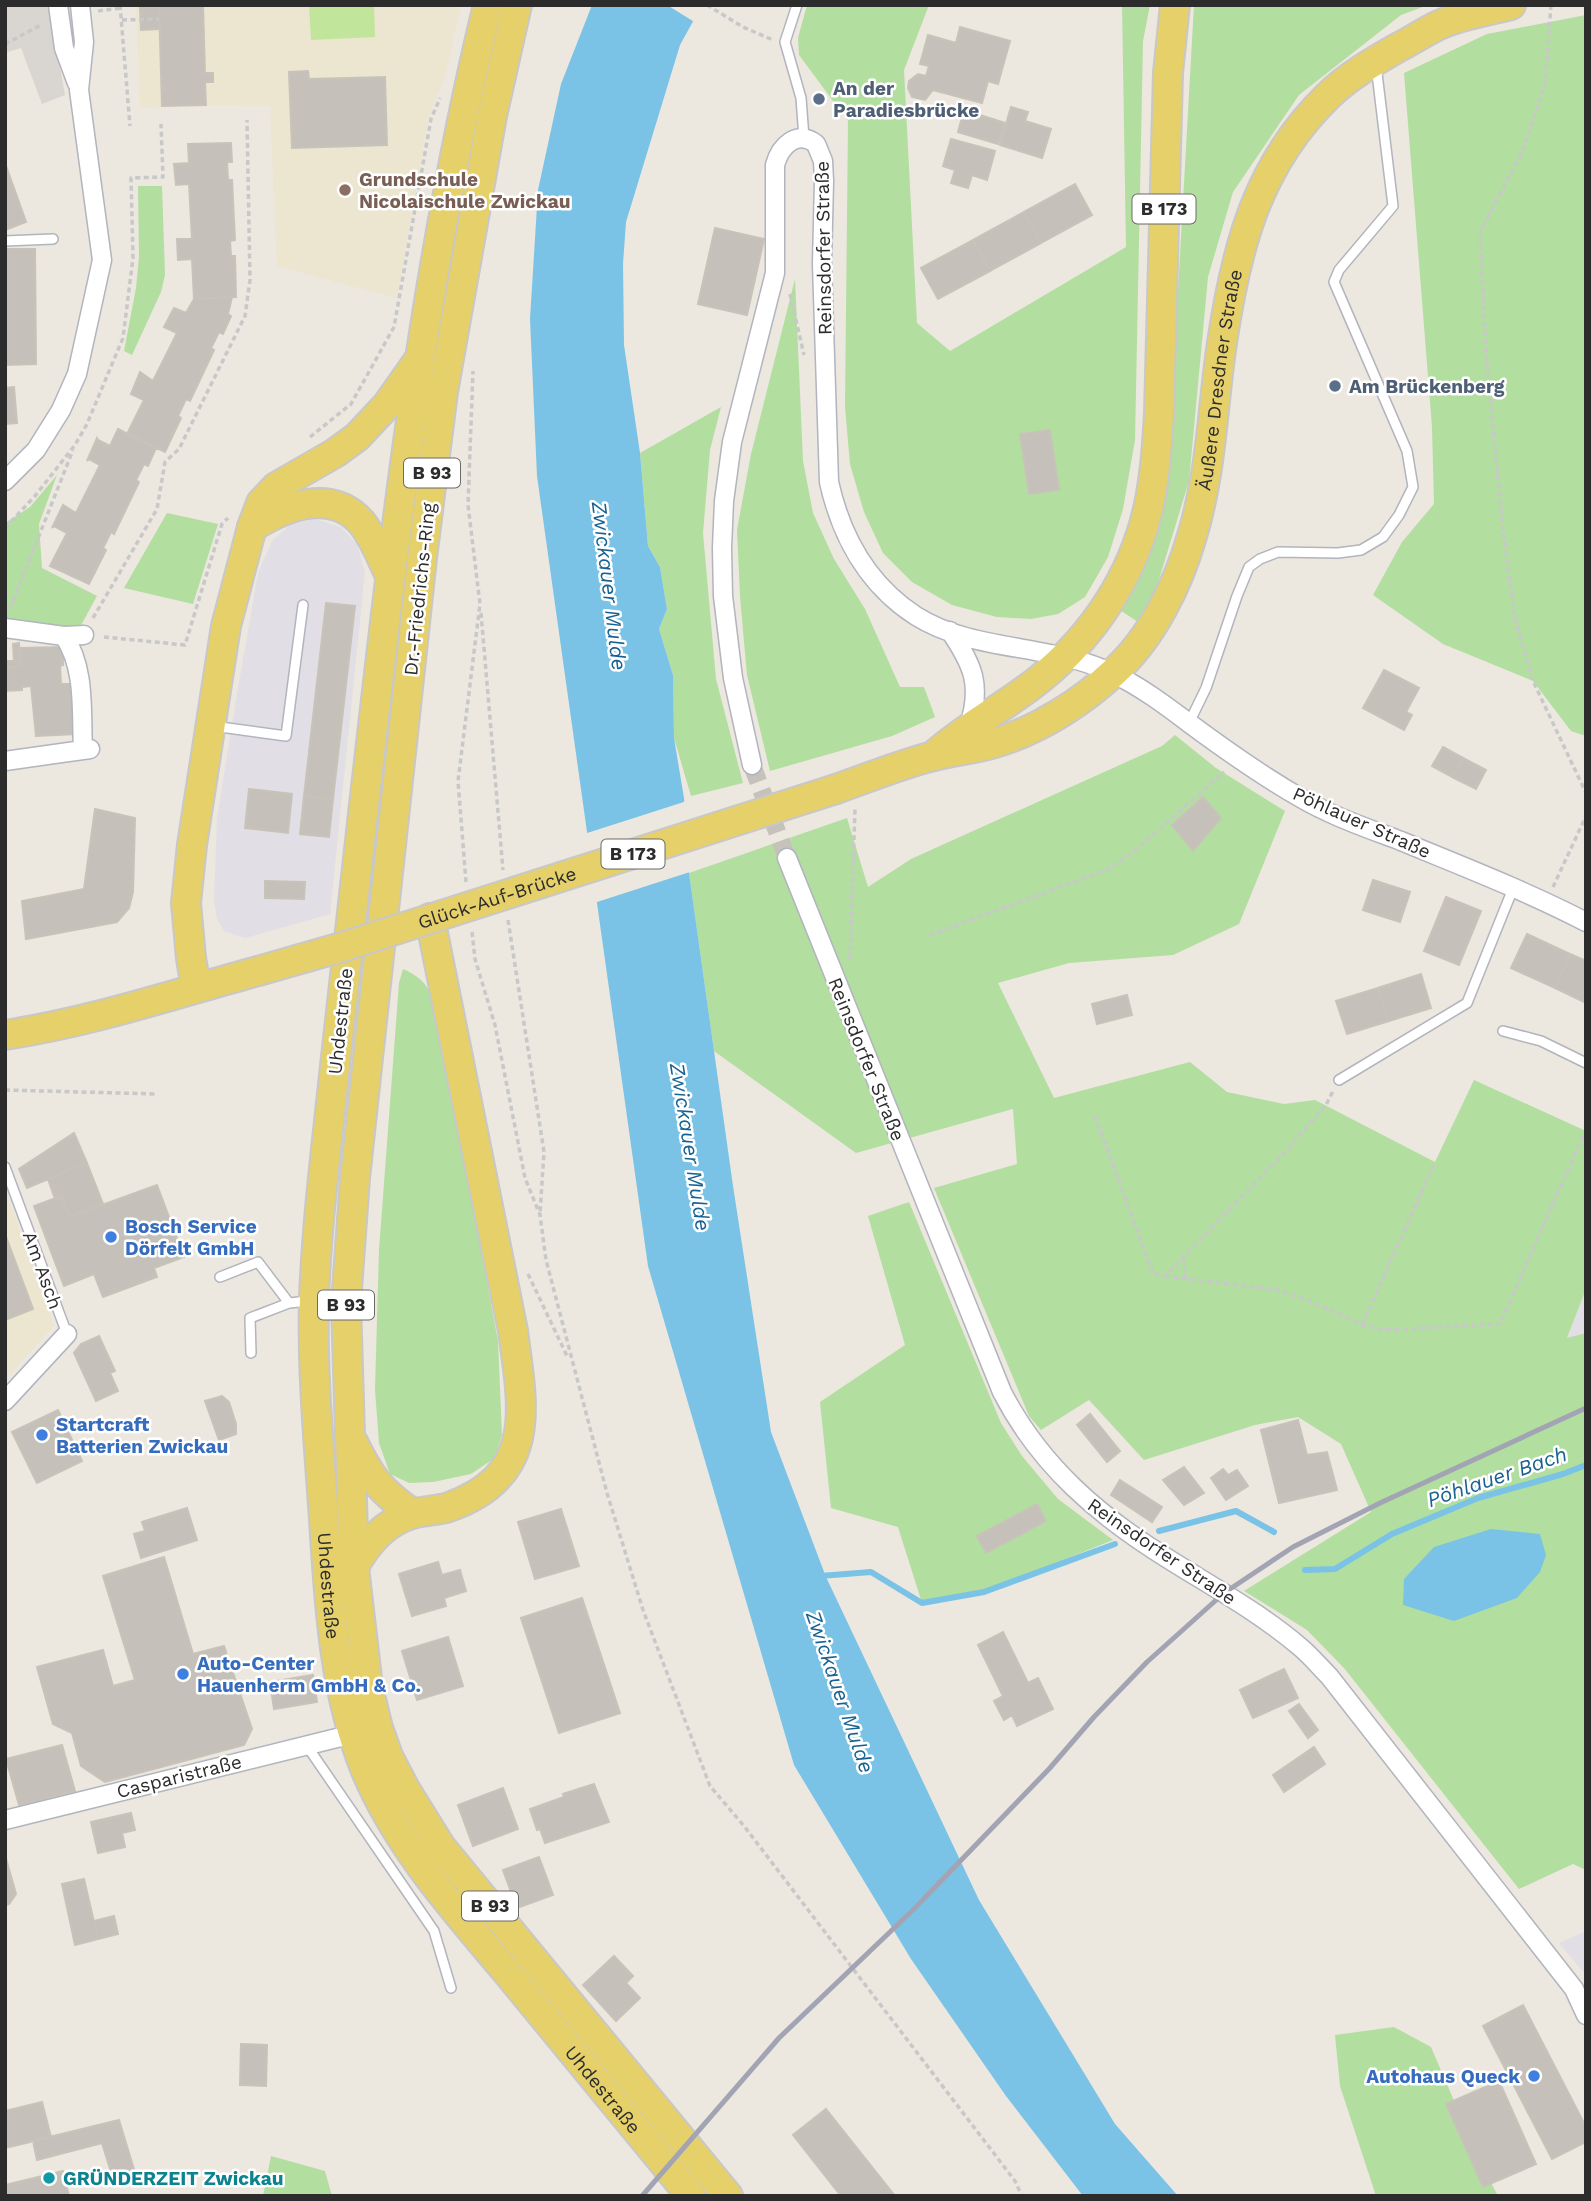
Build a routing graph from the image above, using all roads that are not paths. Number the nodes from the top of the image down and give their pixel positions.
1 (79, 5) edge
2 (488, 5) edge
3 (517, 5) edge
4 (797, 5) edge
5 (1175, 5) edge
6 (1511, 5) edge
7 (58, 10) edge
8 (1377, 72) junction
9 (79, 90) junction
10 (804, 138) junction
11 (53, 239) dead end
12 (5, 242) edge
13 (422, 356) junction
14 (6, 481) edge
15 (242, 520) junction
16 (390, 576) junction
17 (303, 605) dead end
18 (5, 628) edge
19 (950, 631) junction
20 (84, 635) road end
21 (64, 636) junction
22 (1065, 656) junction
23 (1113, 673) junction
24 (1189, 723) junction
25 (211, 726) junction
26 (969, 726) junction
27 (933, 756) junction
28 (5, 761) edge
29 (752, 765) tunnel mouth
30 (846, 786) joint
31 (787, 858) tunnel mouth
32 (358, 863) joint
33 (1514, 887) junction
34 (430, 918) junction
35 (1586, 922) edge
36 (196, 988) junction
37 (1503, 1031) dead end
38 (5, 1035) edge
39 (1586, 1063) edge
40 (1339, 1080) road end
41 (5, 1167) edge
42 (355, 1178) joint
43 (220, 1277) dead end
44 (302, 1302) junction
45 (67, 1334) joint
46 (251, 1353) dead end
47 (5, 1401) edge
48 (349, 1433) junction
49 (412, 1513) junction
50 (354, 1567) junction
51 (353, 1734) junction
52 (307, 1745) junction
53 (5, 1820) edge
54 (451, 1988) dead end
55 (1586, 2015) edge
56 (691, 2196) edge
57 (728, 2196) edge

1 - 9 street
2 - 13 main road, Dr.-Friedrichs-Ring / B 93
3 - 42 main road, Dr.-Friedrichs-Ring / B 93
4 - 10 lane
5 - 22 main road, Äußere Dresdner Straße / B 173
6 - 8 main road, Äußere Dresdner Straße / B 173
7 - 9 street
8 - 23 main road, Äußere Dresdner Straße / B 173
8 - 24 lane
9 - 14 street
10 - 19 street, Reinsdorfer Straße
10 - 29 street, Reinsdorfer Straße
11 - 12 lane
13 - 15 main road
13 - 16 main road, Dr.-Friedrichs-Ring / B 93
15 - 16 main road
15 - 25 main road
16 - 32 main road, Dr.-Friedrichs-Ring / B 93
17 - 25 lane
18 - 21 street
19 - 22 street, Reinsdorfer Straße
19 - 26 street
20 - 21 street
21 - 28 street
22 - 23 street, Reinsdorfer Straße
22 - 26 main road, Äußere Dresdner Straße / B 173
23 - 24 street, Pöhlauer Straße
23 - 27 main road, Äußere Dresdner Straße / B 173
24 - 33 street, Pöhlauer Straße
25 - 36 main road
26 - 27 main road, Äußere Dresdner Straße / B 173
27 - 30 main road, Äußere Dresdner Straße / B 173
30 - 34 main road, Glück-Auf-Brücke / B 173, bridge
31 - 55 street, Reinsdorfer Straße
32 - 44 main road, Uhdestraße / B 93
33 - 35 street, Pöhlauer Straße
33 - 40 lane
34 - 36 main road, Glück-Auf-Brücke / B 173, bridge
34 - 49 main road
36 - 38 main road, B 173
37 - 39 lane
41 - 45 lane, Am Asch
42 - 48 main road, Uhdestraße / B 93
43 - 44 lane
44 - 46 lane
44 - 51 main road, Uhdestraße / B 93
45 - 47 street
48 - 49 main road
48 - 50 main road, Uhdestraße / B 93
49 - 50 main road
50 - 57 main road, Uhdestraße / B 93
51 - 52 street, Casparistraße
51 - 56 main road, Uhdestraße / B 93
52 - 53 street, Casparistraße
52 - 54 lane

